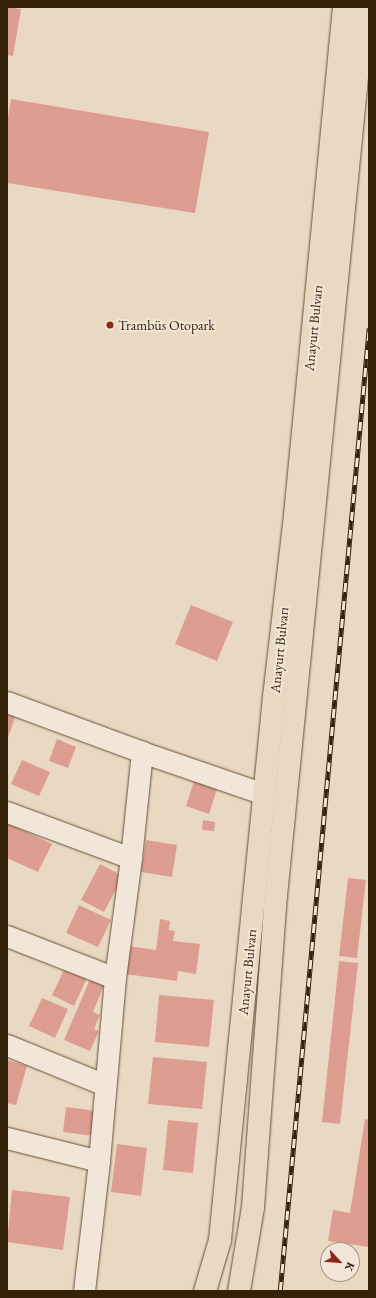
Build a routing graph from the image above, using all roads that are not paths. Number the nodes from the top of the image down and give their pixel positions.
1 (344, 7) edge
2 (364, 7) edge
3 (7, 702) edge
4 (142, 752) junction
5 (264, 794) junction
6 (7, 812) edge
7 (132, 858) junction
8 (7, 936) edge
9 (115, 978) junction
10 (7, 1045) edge
11 (105, 1085) junction
12 (7, 1138) edge
13 (99, 1161) junction
14 (84, 1291) edge
15 (205, 1291) edge
16 (239, 1291) edge

1 - 5 main road, Anayurt Bulvarı
2 - 16 main road, Anayurt Bulvarı
3 - 4 street
4 - 5 street
4 - 7 street
5 - 15 main road, Anayurt Bulvarı
6 - 7 street
7 - 9 street
8 - 9 street
9 - 11 street
10 - 11 street
11 - 13 street
12 - 13 street
13 - 14 street

